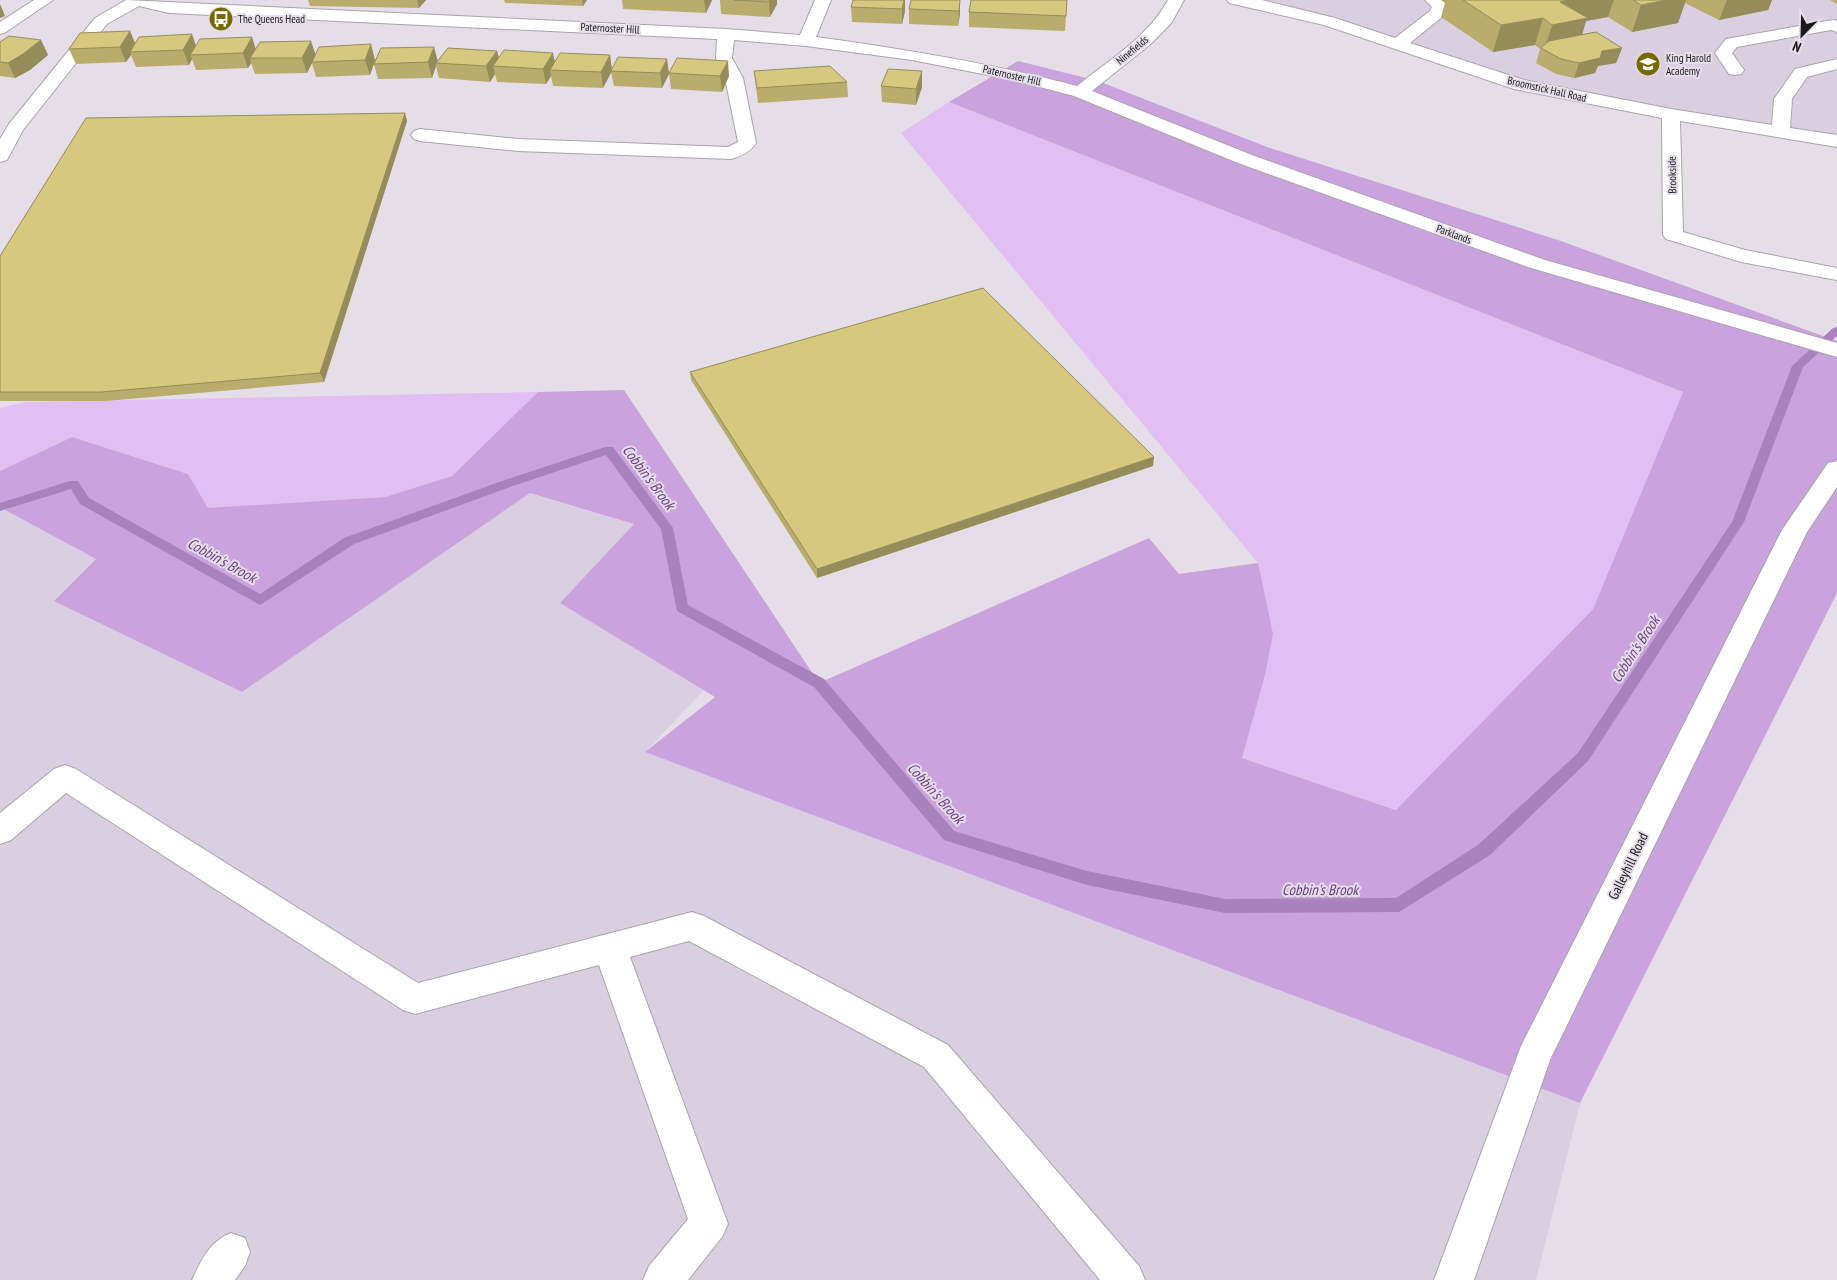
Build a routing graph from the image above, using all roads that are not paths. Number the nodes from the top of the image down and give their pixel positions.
1 (45, 0) edge
2 (137, 0) edge
3 (823, 0) edge
4 (1176, 0) edge
5 (1235, 0) edge
6 (1434, 0) edge
7 (168, 4) edge
8 (1837, 27) edge
9 (0, 28) edge
10 (726, 34) junction
11 (806, 41) junction
12 (1399, 43) junction
13 (1837, 64) edge
14 (1735, 70) dead end
15 (1080, 92) junction
16 (1671, 114) junction
17 (1781, 133) junction
18 (420, 135) dead end
19 (1837, 141) edge
20 (0, 156) edge
21 (1837, 274) edge
22 (1837, 350) edge
23 (1837, 469) edge
24 (0, 831) edge
25 (610, 948) junction
26 (1447, 1279) edge
27 (663, 1280) edge
28 (1125, 1280) edge

1 - 9 street
2 - 7 street, Paternoster Hill
2 - 20 street
3 - 11 street
4 - 15 street, Ninefields
5 - 12 street, Broomstick Hall Road
6 - 12 street
7 - 10 street, Paternoster Hill
8 - 14 street
10 - 11 street, Paternoster Hill
10 - 18 street
11 - 15 street, Paternoster Hill
12 - 16 street, Broomstick Hall Road
13 - 17 street
15 - 22 street, Parklands
16 - 17 street, Broomstick Hall Road
16 - 21 street, Brookside
17 - 19 street, Broomstick Hall Road
23 - 26 street, Galleyhill Road
24 - 25 street
25 - 27 street
25 - 28 street

